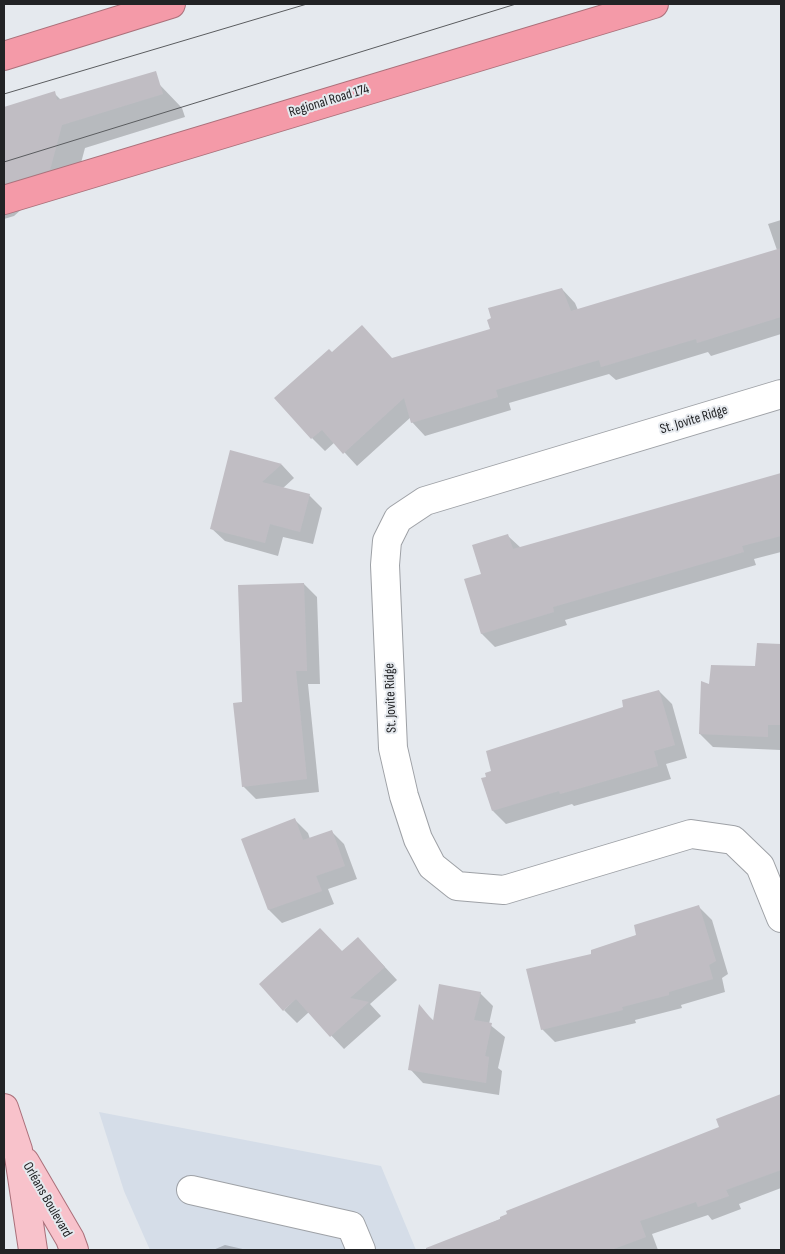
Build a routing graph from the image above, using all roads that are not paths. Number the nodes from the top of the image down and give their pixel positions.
1 (171, 4) edge
2 (654, 4) edge
3 (4, 56) edge
4 (4, 200) edge
5 (781, 394) edge
6 (781, 918) edge
7 (4, 1108) edge
8 (18, 1150) junction
9 (191, 1190) dead end
10 (33, 1250) edge
11 (74, 1250) edge
12 (361, 1250) edge

1 - 3 highway
2 - 4 highway, Regional Road 174
5 - 6 street, St. Jovite Ridge
7 - 8 main road, Orléans Boulevard
8 - 10 main road, Orléans Boulevard
8 - 11 main road, Orléans Boulevard
9 - 12 street

